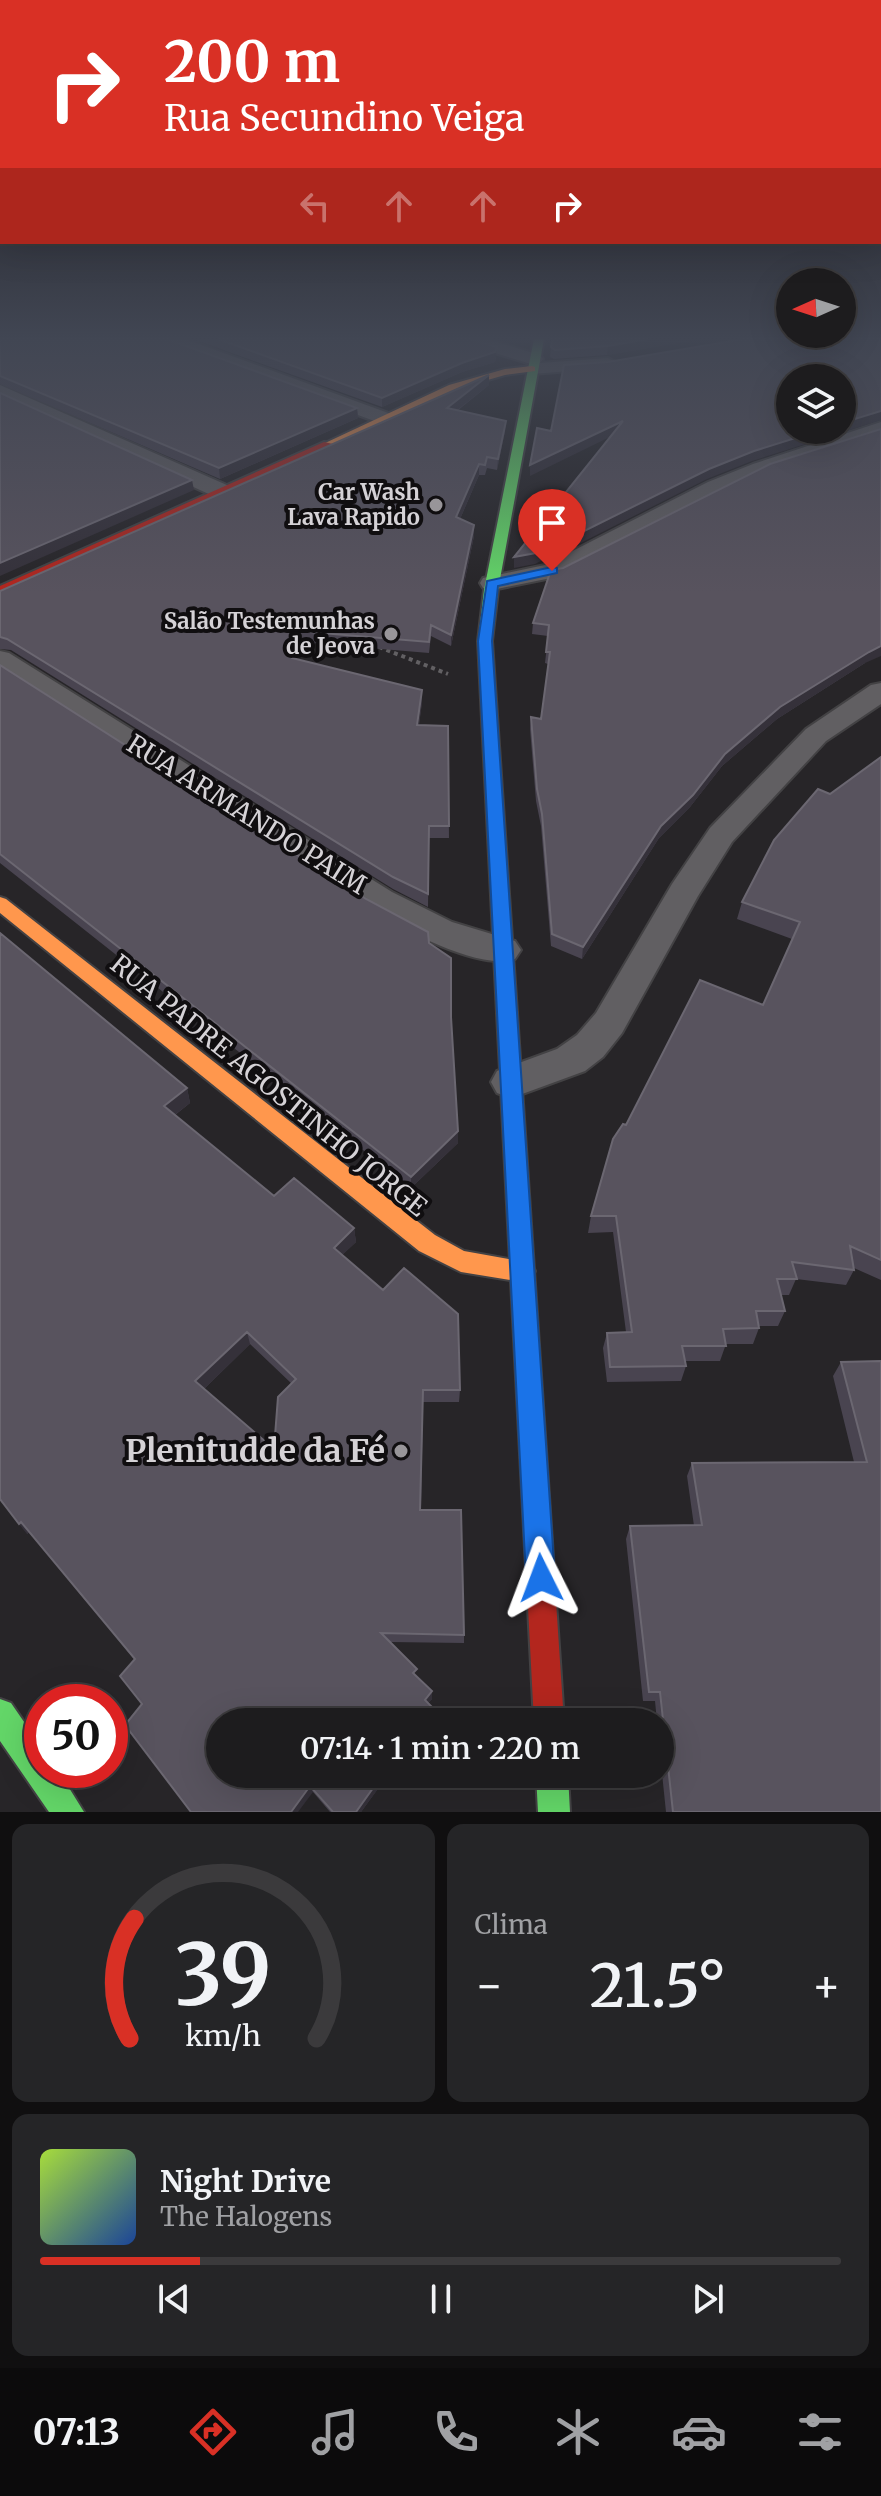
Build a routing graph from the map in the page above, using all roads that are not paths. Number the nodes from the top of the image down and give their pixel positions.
1 (72, 424) edge
2 (372, 424) edge
3 (522, 424) edge
4 (881, 428) edge
5 (221, 491) junction
6 (492, 583) junction
7 (5, 584) edge
8 (0, 659) edge
9 (881, 691) edge
10 (0, 903) edge
11 (503, 950) junction
12 (511, 1082) junction
13 (523, 1271) junction
14 (548, 1708) edge
15 (0, 1714) edge
16 (553, 1788) edge
17 (68, 1812) edge
18 (554, 1812) edge

1 - 5 street
2 - 5 main road
3 - 6 main road
4 - 6 street
5 - 7 main road
6 - 11 main road
8 - 11 street, RUA ARMANDO PAIM
9 - 12 street
10 - 13 main road, RUA PADRE AGOSTINHO JORGE
11 - 12 main road
12 - 13 main road
13 - 14 main road
15 - 17 main road
16 - 18 main road

